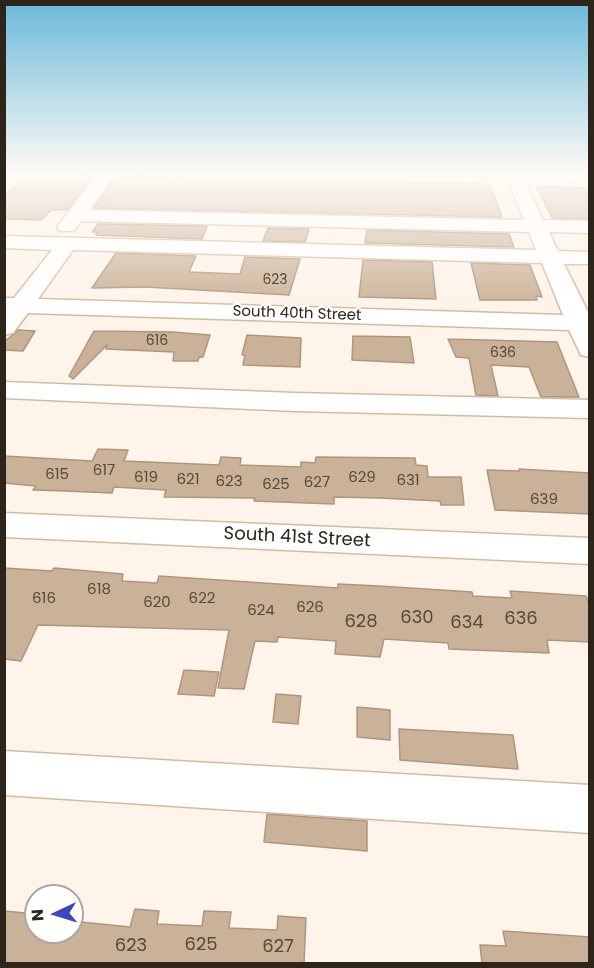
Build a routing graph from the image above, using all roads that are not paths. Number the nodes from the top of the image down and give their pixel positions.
1 (73, 220) edge
2 (169, 220) edge
3 (534, 220) edge
4 (590, 227) edge
5 (126, 230) dead end
6 (543, 241) junction
7 (590, 241) edge
8 (4, 242) edge
9 (61, 243) junction
10 (590, 258) edge
11 (13, 305) edge
12 (584, 322) edge
13 (4, 328) edge
14 (590, 350) edge
15 (4, 390) edge
16 (590, 410) edge
17 (4, 525) edge
18 (590, 551) edge
19 (4, 773) edge
20 (590, 809) edge

1 - 9 street
2 - 6 street
3 - 6 street
4 - 6 street
5 - 6 street
6 - 7 street
6 - 9 street
6 - 10 street
6 - 12 street
8 - 9 street
9 - 11 street
11 - 12 street, South 40th Street
11 - 13 street
12 - 14 street
15 - 16 street
17 - 18 street, South 41st Street
19 - 20 street

